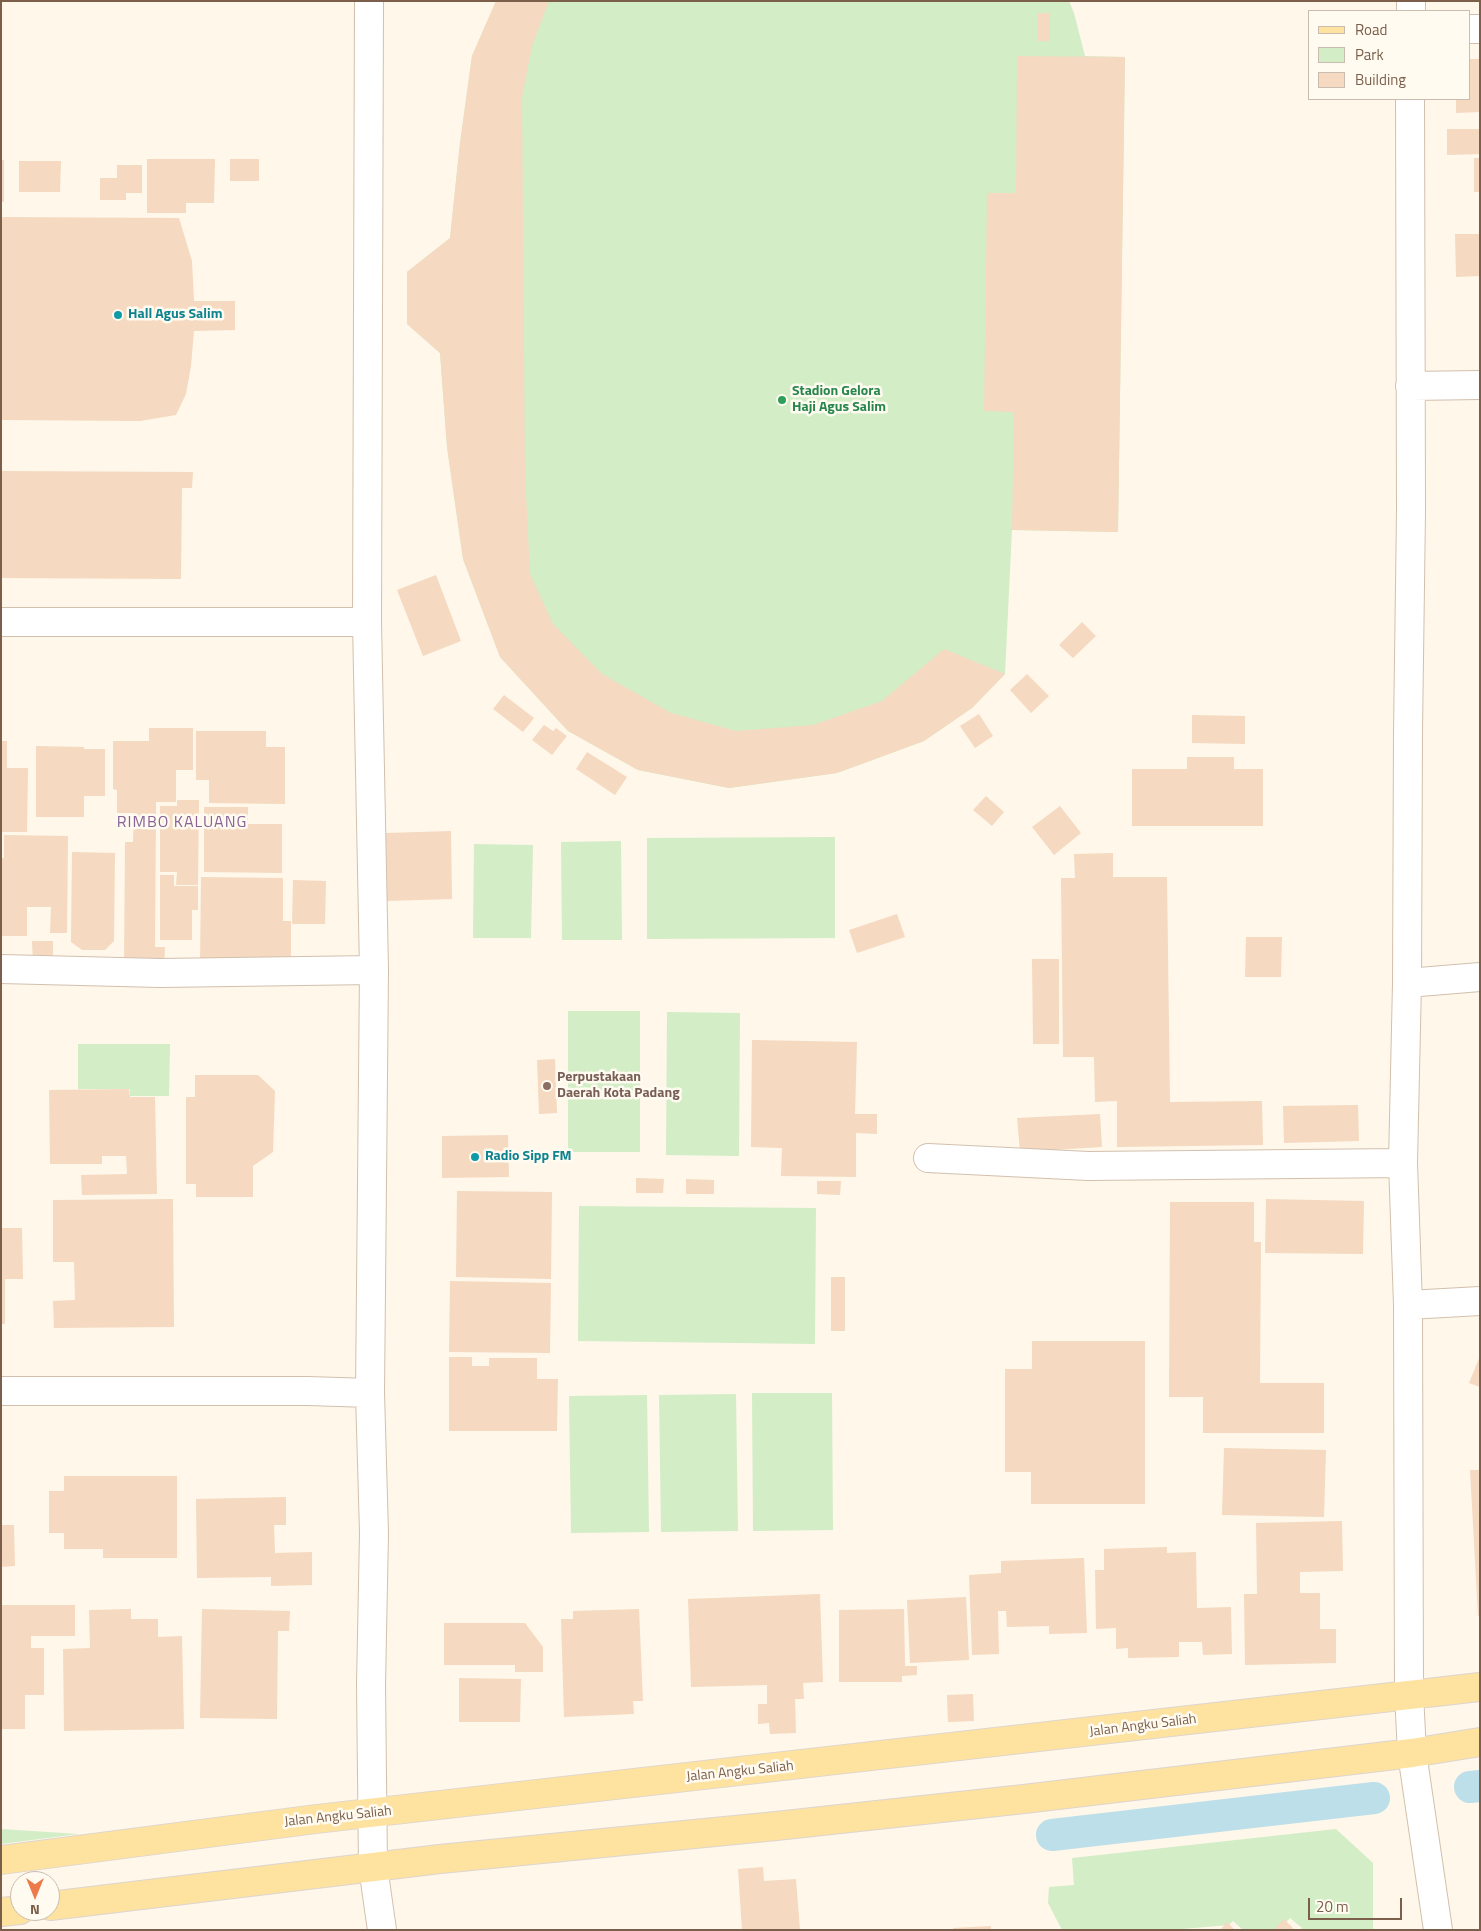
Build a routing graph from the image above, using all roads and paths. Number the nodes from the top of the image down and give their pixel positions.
1 (369, 1) edge
2 (1410, 100) edge
3 (1480, 385) edge
4 (1410, 386) junction
5 (1, 622) edge
6 (366, 622) junction
7 (1, 970) edge
8 (374, 970) junction
9 (1480, 976) edge
10 (1407, 983) junction
11 (928, 1158) dead end
12 (1403, 1162) junction
13 (1480, 1301) edge
14 (1408, 1304) junction
15 (1, 1391) edge
16 (370, 1393) junction
17 (1480, 1687) edge
18 (1409, 1694) junction
19 (1480, 1742) edge
20 (1412, 1754) junction
21 (372, 1814) junction
22 (1, 1860) edge
23 (373, 1867) junction
24 (60, 1905) edge
25 (382, 1930) edge
26 (1438, 1930) edge

1 - 6 street
2 - 4 street
3 - 4 street
4 - 10 street
5 - 6 street
6 - 8 street
7 - 8 street
8 - 16 street
9 - 10 street
10 - 12 street
11 - 12 street
12 - 14 street
13 - 14 street
14 - 18 street
15 - 16 street
16 - 21 street
17 - 18 main road, Jalan Angku Saliah
18 - 20 street
18 - 21 main road, Jalan Angku Saliah
19 - 20 main road
20 - 23 main road
20 - 26 street
21 - 22 main road, Jalan Angku Saliah
21 - 23 street
23 - 24 main road
23 - 25 street

